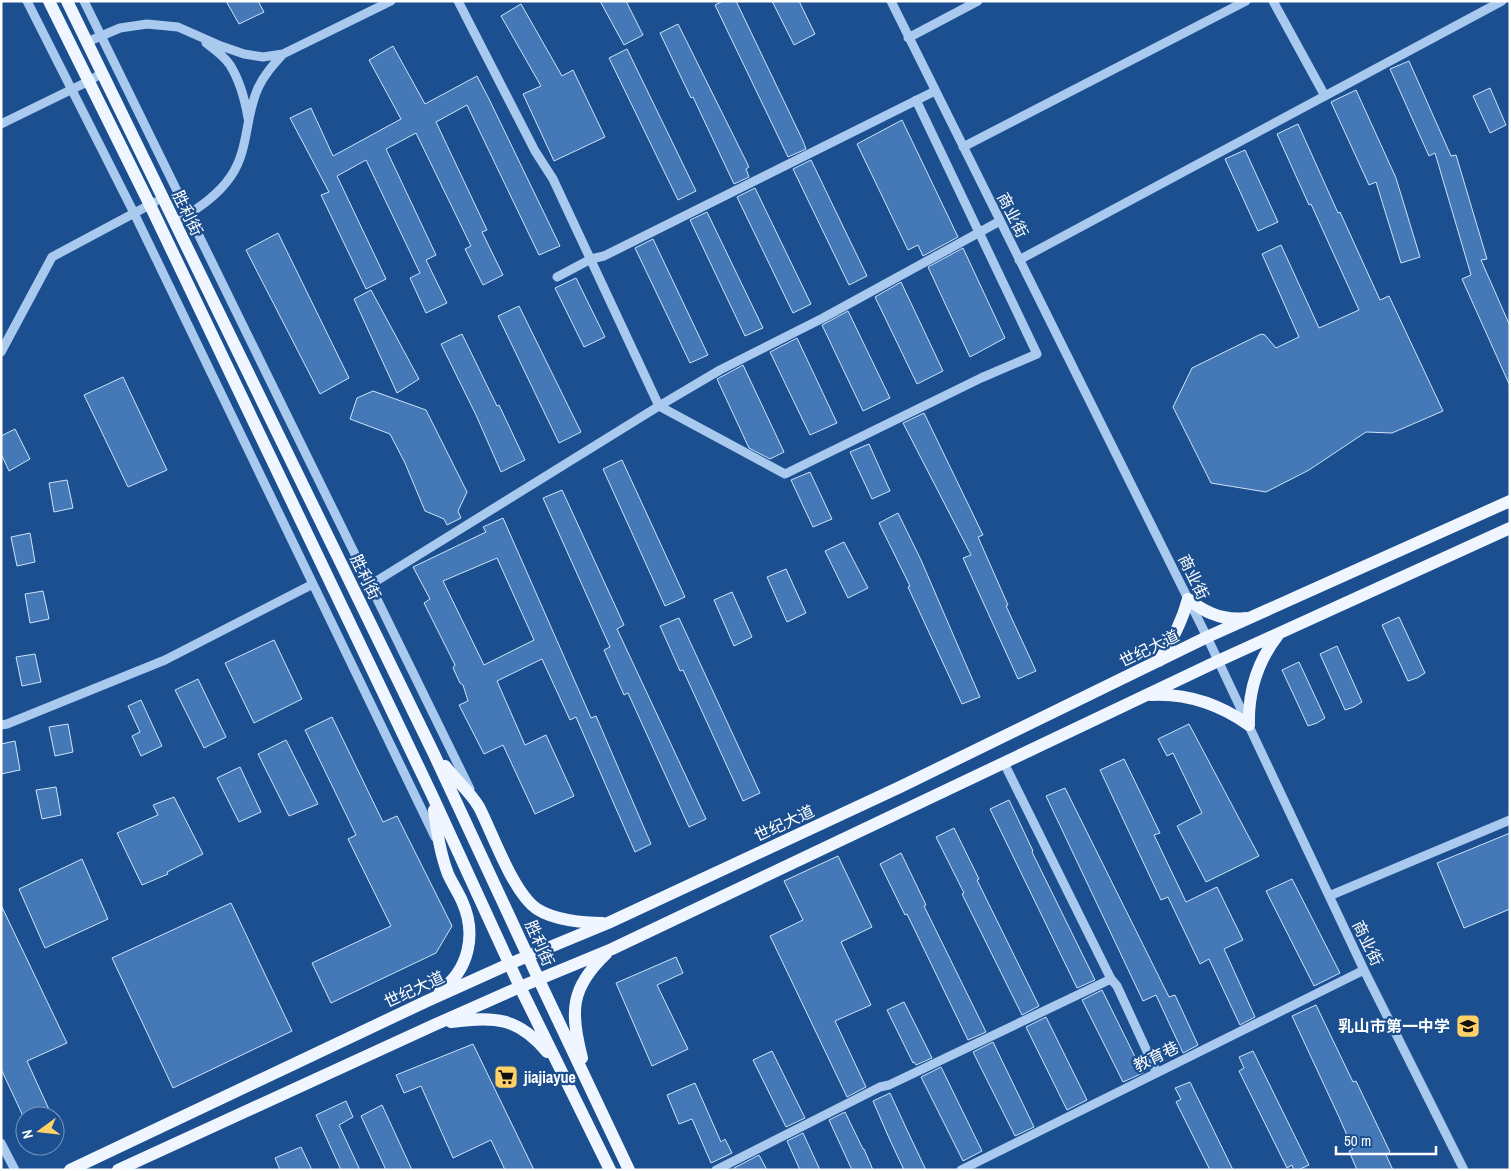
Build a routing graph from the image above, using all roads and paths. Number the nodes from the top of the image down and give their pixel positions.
1 (27, 1) edge
2 (48, 1) edge
3 (67, 1) edge
4 (84, 1) edge
5 (391, 1) edge
6 (458, 1) edge
7 (891, 1) edge
8 (978, 1) edge
9 (1246, 1) edge
10 (1273, 1) edge
11 (1502, 1) edge
12 (196, 34) junction
13 (101, 37) junction
14 (908, 38) junction
15 (87, 42) junction
16 (283, 54) junction
17 (102, 73) junction
18 (89, 81) junction
19 (935, 91) junction
20 (1325, 96) junction
21 (916, 100) junction
22 (1, 124) edge
23 (248, 124) junction
24 (963, 147) junction
25 (164, 198) junction
26 (150, 205) junction
27 (134, 213) junction
28 (189, 214) junction
29 (1000, 221) junction
30 (175, 223) junction
31 (591, 259) junction
32 (1020, 260) junction
33 (557, 277) dead end
34 (1, 352) edge
35 (659, 406) junction
36 (1510, 501) edge
37 (1510, 528) edge
38 (313, 584) junction
39 (370, 585) junction
40 (1188, 599) junction
41 (1251, 618) junction
42 (1281, 632) junction
43 (1207, 637) junction
44 (1158, 661) junction
45 (1147, 695) junction
46 (1, 725) edge
47 (1249, 725) junction
48 (433, 752) junction
49 (1004, 763) junction
50 (432, 795) junction
51 (478, 805) junction
52 (1510, 820) edge
53 (439, 845) junction
54 (1329, 896) junction
55 (608, 923) junction
56 (612, 949) junction
57 (529, 957) junction
58 (509, 964) junction
59 (1364, 970) junction
60 (1111, 979) junction
61 (539, 980) junction
62 (520, 987) junction
63 (427, 1000) junction
64 (434, 1025) junction
65 (1157, 1073) junction
66 (590, 1085) junction
67 (572, 1093) junction
68 (1, 1143) edge
69 (16, 1170) edge
70 (70, 1170) edge
71 (118, 1170) edge
72 (610, 1170) edge
73 (629, 1170) edge
74 (716, 1170) edge
75 (962, 1170) edge
76 (1464, 1170) edge

1 - 27 street
2 - 18 main road, 胜利街
3 - 15 main road, 胜利街
4 - 13 street
5 - 16 street
6 - 31 street
7 - 14 street, 商业街
8 - 14 street
9 - 24 street
10 - 20 street
11 - 20 street
12 - 13 street
12 - 16 street
12 - 23 street
13 - 15 street
13 - 28 street
14 - 19 street, 商业街
15 - 17 main road, 胜利街
16 - 23 street
17 - 18 street
17 - 25 main road, 胜利街
18 - 22 street
18 - 26 main road, 胜利街
19 - 21 street
19 - 24 street, 商业街
20 - 32 street
21 - 31 street
21 - 35 street
23 - 28 street
24 - 29 street, 商业街
25 - 26 street
25 - 30 main road, 胜利街
26 - 27 street
26 - 50 main road, 胜利街
27 - 34 street
27 - 38 street
28 - 30 street
28 - 39 street
29 - 32 street, 商业街
29 - 35 street
30 - 48 main road, 胜利街
31 - 33 street
31 - 35 street
32 - 40 street, 商业街
35 - 39 street
36 - 41 main road, 世纪大道
37 - 42 main road
38 - 46 street
38 - 53 street
39 - 51 street
40 - 41 main road
40 - 43 street, 商业街
40 - 44 main road
41 - 43 main road, 世纪大道
42 - 45 main road
42 - 47 main road
43 - 44 main road, 世纪大道
43 - 47 street, 商业街
44 - 55 main road, 世纪大道
45 - 47 main road
45 - 49 main road
47 - 54 street, 商业街
48 - 51 main road
48 - 57 main road, 胜利街
49 - 56 main road
49 - 60 street
50 - 53 main road
50 - 58 main road, 胜利街
51 - 55 main road
52 - 54 street
53 - 63 main road
54 - 59 street, 商业街
55 - 57 main road, 世纪大道
56 - 61 main road
56 - 66 main road
57 - 58 main road, 世纪大道
57 - 61 main road, 胜利街
58 - 62 main road, 胜利街
58 - 63 main road, 世纪大道
59 - 65 street, 教育巷
59 - 76 street, 商业街
60 - 65 street
60 - 74 street
61 - 62 main road
61 - 66 main road, 胜利街
62 - 64 main road
62 - 67 main road, 胜利街
63 - 70 main road, 世纪大道
64 - 67 main road
64 - 71 main road
65 - 75 street, 教育巷
66 - 73 main road, 胜利街
67 - 72 main road, 胜利街
68 - 69 street

